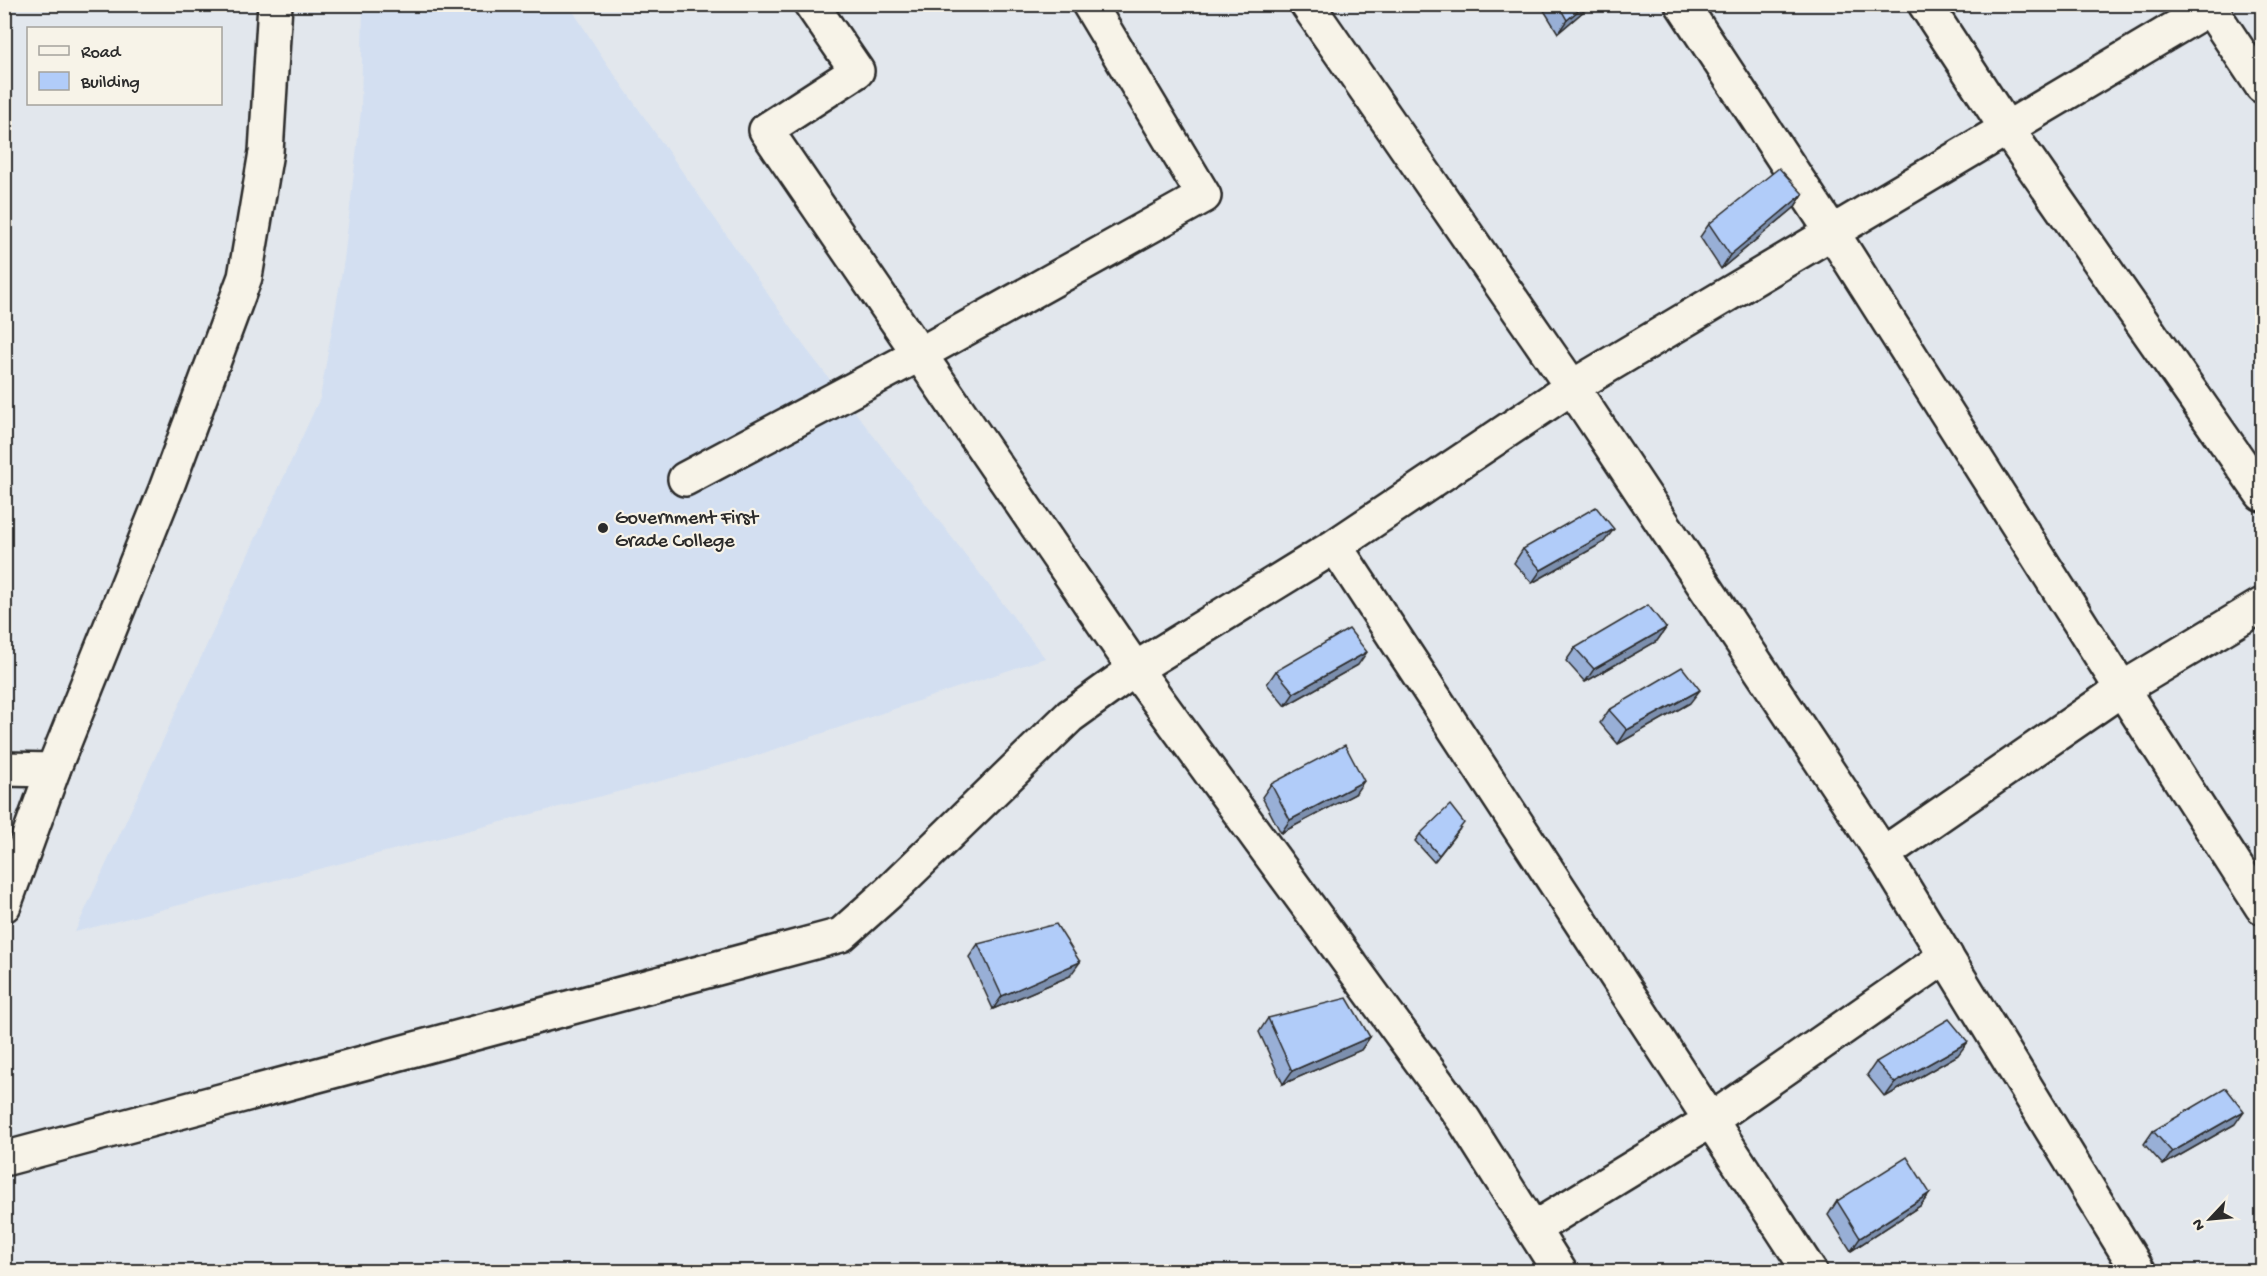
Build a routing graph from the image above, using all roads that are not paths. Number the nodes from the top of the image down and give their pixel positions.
1 (275, 4) edge
2 (811, 4) edge
3 (1089, 4) edge
4 (1307, 4) edge
5 (1682, 4) edge
6 (1925, 4) edge
7 (2213, 6) edge
8 (2262, 86) edge
9 (2007, 129) junction
10 (1832, 232) junction
11 (920, 354) junction
12 (1572, 387) junction
13 (685, 479) dead end
14 (2262, 494) edge
15 (1335, 546) junction
16 (2262, 605) edge
17 (1135, 669) junction
18 (2121, 689) junction
19 (4, 769) edge
20 (53, 770) junction
21 (1883, 854) junction
22 (4, 905) edge
23 (2262, 907) edge
24 (1946, 956) junction
25 (1711, 1120) junction
26 (4, 1159) edge
27 (1533, 1229) junction
28 (1560, 1272) edge
29 (1810, 1272) edge
30 (2139, 1272) edge

1 - 20 street
2 - 11 street
3 - 11 street
4 - 12 street
5 - 10 street
6 - 9 street
7 - 8 street
7 - 9 street
9 - 10 street
9 - 14 street
10 - 12 street
10 - 18 street
11 - 13 street
11 - 17 street
12 - 15 street
12 - 21 street
15 - 17 street
15 - 25 street
16 - 18 street
17 - 26 street
17 - 27 street
18 - 21 street
18 - 23 street
19 - 20 street
20 - 22 street
21 - 24 street
24 - 25 street
24 - 30 street
25 - 27 street
25 - 29 street
27 - 28 street

